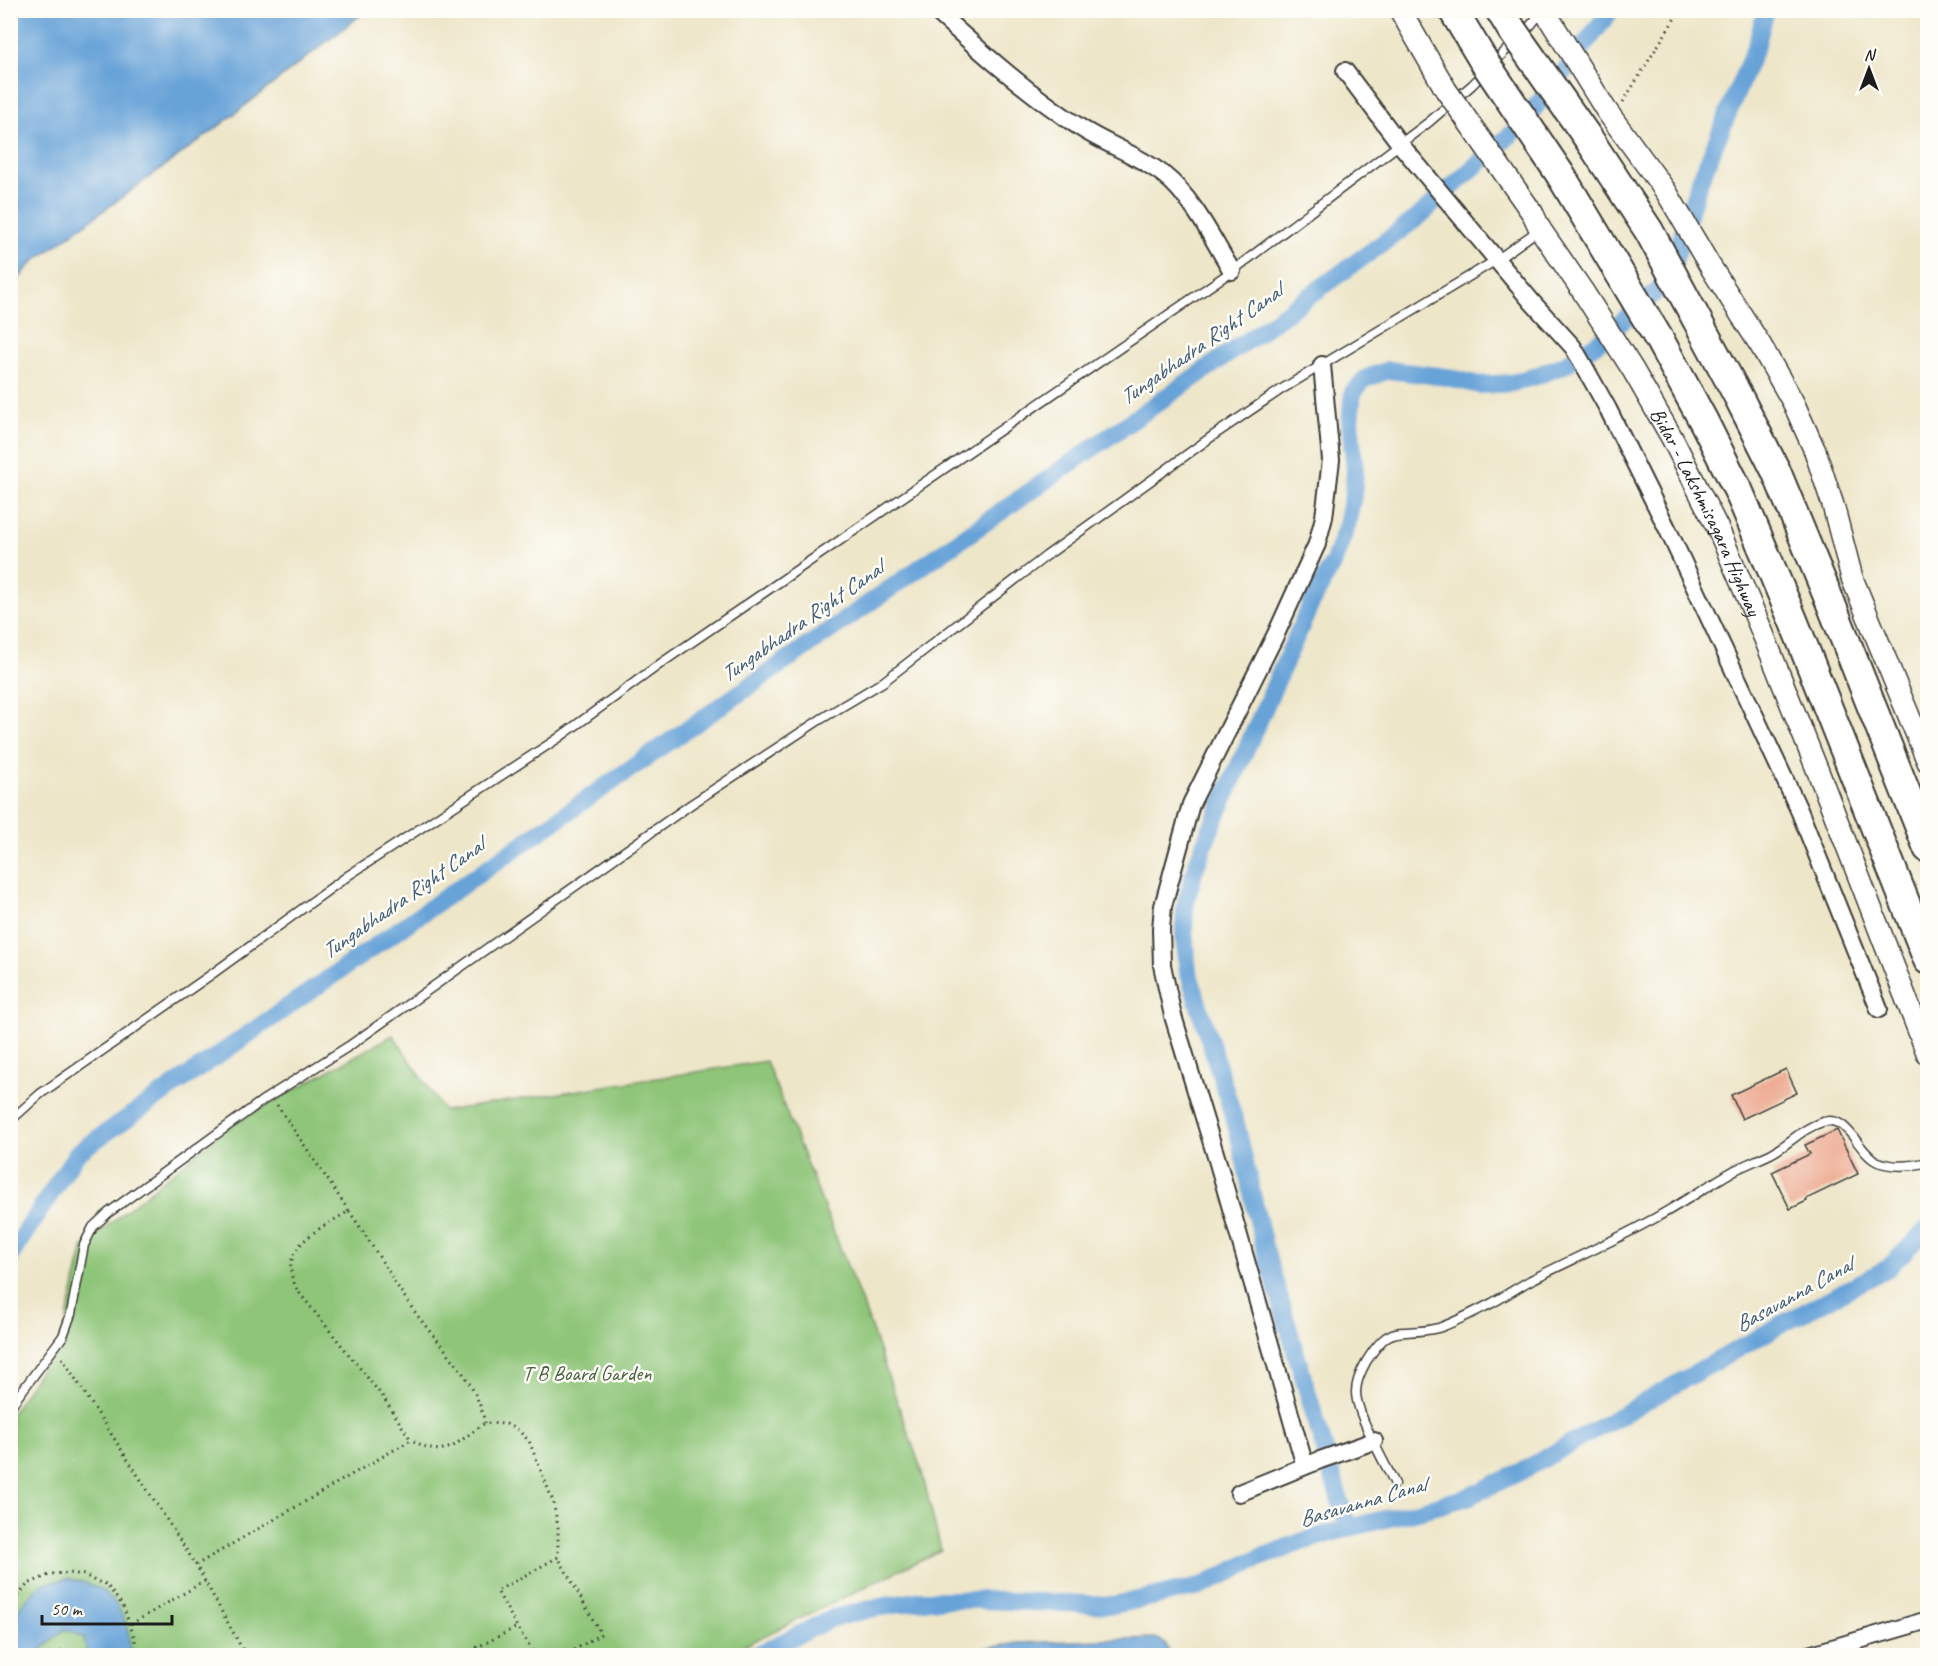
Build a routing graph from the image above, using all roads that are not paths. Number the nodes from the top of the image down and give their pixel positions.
1 (935, 10) edge
2 (1400, 10) edge
3 (1453, 10) edge
4 (1544, 10) edge
5 (1506, 20) edge
6 (1345, 71) dead end
7 (1400, 144) junction
8 (1537, 222) junction
9 (1498, 260) junction
10 (1232, 271) junction
11 (1322, 365) junction
12 (1928, 762) edge
13 (1928, 848) edge
14 (1928, 960) edge
15 (1879, 1010) dead end
16 (1928, 1055) edge
17 (10, 1121) edge
18 (1928, 1162) edge
19 (10, 1407) edge
20 (1374, 1441) junction
21 (1312, 1463) junction
22 (1395, 1484) dead end
23 (1239, 1493) dead end
24 (1928, 1620) edge
25 (1805, 1656) edge

1 - 10 street
2 - 8 street, Bidar - Lakshmisagara Highway, bridge
3 - 14 highway, Bidar - Lakshmisagara Highway, bridge
4 - 7 lane
4 - 12 street
5 - 13 highway, bridge
6 - 7 street
7 - 9 street
7 - 10 lane
8 - 9 lane
8 - 16 street, Bidar - Lakshmisagara Highway
9 - 11 lane
9 - 15 street
10 - 17 lane
11 - 19 lane
11 - 21 street
18 - 20 lane
20 - 21 street
20 - 22 lane
21 - 23 street
24 - 25 street

